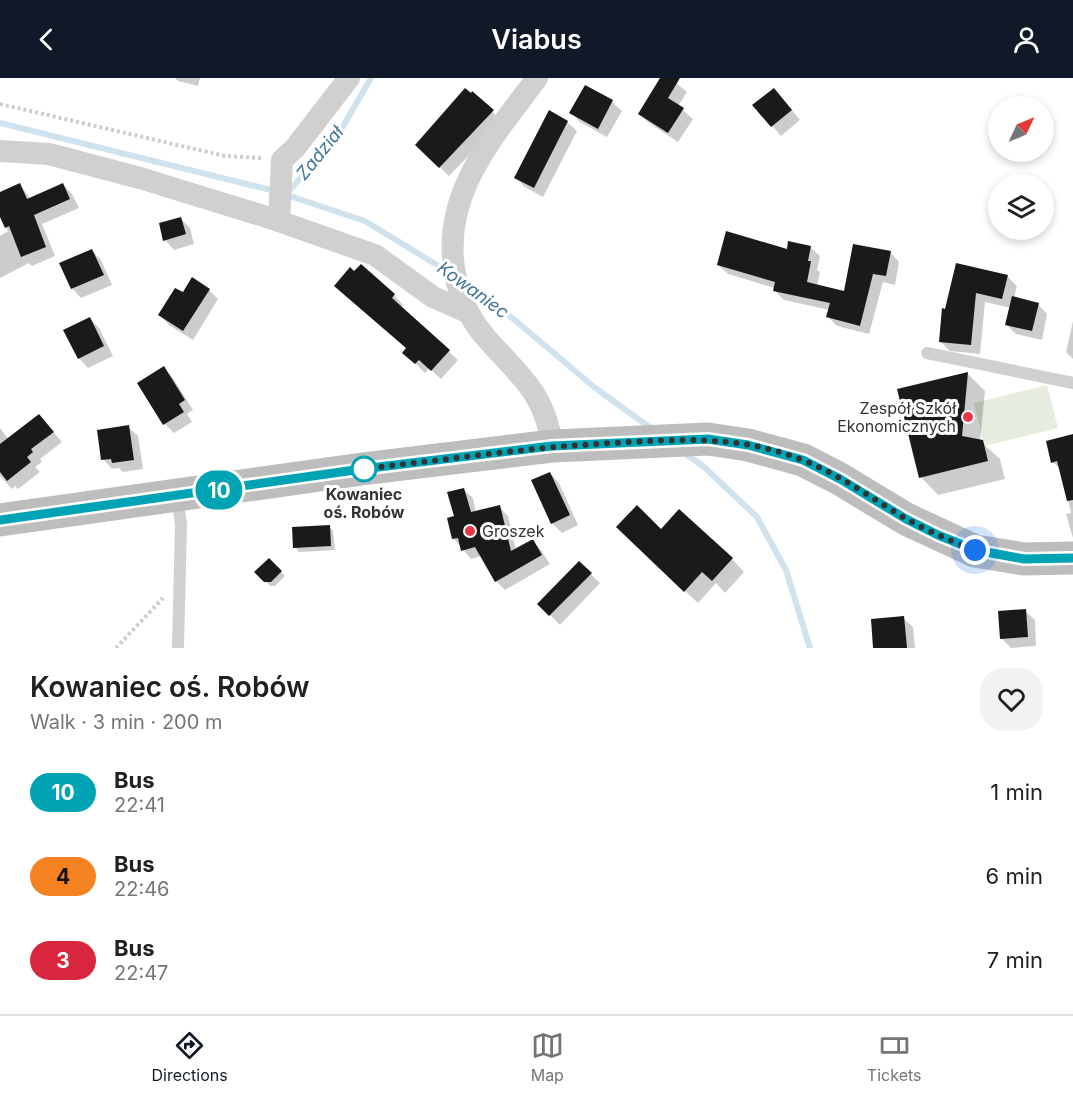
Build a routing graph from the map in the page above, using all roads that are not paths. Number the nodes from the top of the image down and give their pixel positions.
1 (349, 78) edge
2 (537, 78) edge
3 (0, 151) edge
4 (279, 221) junction
5 (463, 302) junction
6 (927, 353) dead end
7 (1073, 383) edge
8 (552, 446) junction
9 (177, 496) junction
10 (0, 520) edge
11 (1073, 558) edge
12 (178, 648) edge

1 - 4 street
2 - 5 street
3 - 4 street
4 - 5 street
5 - 8 street
6 - 7 lane
8 - 9 street
8 - 11 street
9 - 10 street
9 - 12 lane

